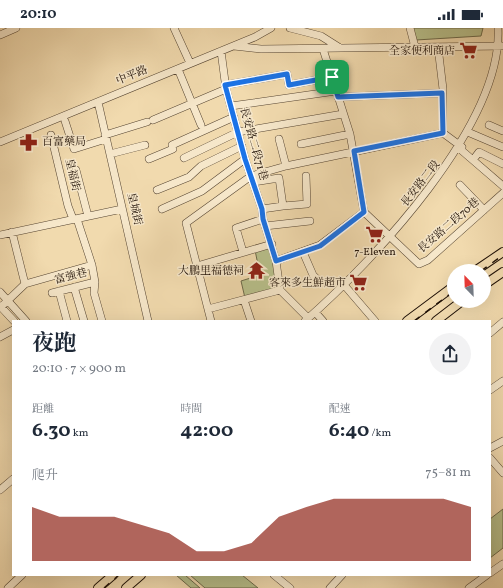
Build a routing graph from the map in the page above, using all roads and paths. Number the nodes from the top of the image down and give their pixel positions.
1 (16, 28) edge
2 (174, 28) edge
3 (271, 28) edge
4 (290, 28) edge
5 (410, 28) edge
6 (498, 28) edge
7 (0, 35) edge
8 (233, 46) junction
9 (501, 46) edge
10 (415, 47) junction
11 (438, 47) junction
12 (340, 48) junction
13 (323, 49) junction
14 (221, 51) junction
15 (190, 64) junction
16 (178, 69) junction
17 (332, 77) junction
18 (289, 85) junction
19 (225, 87) junction
20 (442, 93) junction
21 (337, 94) junction
22 (292, 97) junction
23 (98, 102) junction
24 (192, 104) junction
25 (231, 106) junction
26 (343, 114) junction
27 (234, 117) junction
28 (65, 121) dead end
29 (201, 125) dead end
30 (489, 125) dead end
31 (503, 131) edge
32 (238, 132) junction
33 (443, 133) junction
34 (470, 133) junction
35 (350, 134) junction
36 (51, 135) dead end
37 (106, 137) junction
38 (279, 139) dead end
39 (0, 142) edge
40 (300, 144) dead end
41 (145, 145) dead end
42 (242, 146) junction
43 (503, 146) edge
44 (461, 148) junction
45 (354, 151) junction
46 (110, 154) junction
47 (184, 158) dead end
48 (149, 159) dead end
49 (245, 159) junction
50 (473, 160) junction
51 (503, 164) edge
52 (286, 166) junction
53 (76, 170) dead end
54 (306, 176) dead end
55 (252, 179) junction
56 (460, 185) dead end
57 (503, 186) edge
58 (157, 190) dead end
59 (503, 192) edge
60 (283, 206) junction
61 (122, 209) junction
62 (262, 209) junction
63 (162, 210) dead end
64 (484, 210) junction
65 (364, 212) junction
66 (88, 216) junction
67 (75, 219) junction
68 (310, 221) dead end
69 (264, 222) junction
70 (12, 232) junction
71 (0, 235) edge
72 (390, 238) junction
73 (272, 244) junction
74 (243, 252) junction
75 (303, 252) junction
76 (503, 252) edge
77 (276, 261) junction
78 (485, 264) edge
79 (92, 265) junction
80 (197, 266) junction
81 (503, 272) edge
82 (318, 280) dead end
83 (491, 281) edge
84 (95, 282) junction
85 (25, 284) junction
86 (345, 286) junction
87 (74, 287) junction
88 (280, 290) junction
89 (447, 291) edge
90 (0, 292) edge
91 (244, 300) junction
92 (8, 301) junction
93 (0, 307) edge
94 (453, 308) edge
95 (208, 309) junction
96 (315, 312) junction
97 (13, 320) edge
98 (25, 320) edge
99 (67, 320) edge
100 (84, 320) edge
101 (102, 320) edge
102 (148, 320) edge
103 (211, 320) edge
104 (251, 320) edge
105 (306, 320) edge
106 (322, 320) edge
107 (374, 320) edge
108 (408, 320) edge
109 (437, 320) edge
110 (503, 322) edge
111 (12, 331) edge
112 (491, 331) edge
113 (0, 337) edge
114 (503, 381) edge
115 (491, 389) edge
116 (503, 441) edge
117 (491, 447) edge
118 (491, 459) edge
119 (503, 473) edge
120 (12, 480) edge
121 (0, 490) edge
122 (503, 564) edge
123 (491, 572) edge
124 (21, 576) edge
125 (112, 576) edge
126 (140, 576) edge
127 (275, 576) edge
128 (341, 576) edge
129 (486, 576) edge
130 (8, 588) edge
131 (98, 588) edge
132 (126, 588) edge
133 (290, 588) edge
134 (330, 588) edge
135 (469, 588) edge

1 - 7 street
2 - 15 street
3 - 8 street, 中平路
4 - 12 street
5 - 10 street
6 - 9 street, 長安路二段
8 - 13 street
8 - 14 street, 中平路
9 - 11 street
9 - 34 street, 長安路二段
10 - 11 street
10 - 12 street
11 - 20 street
12 - 13 street
13 - 17 street
14 - 15 street, 中平路
14 - 19 street, 長安路二段71巷
15 - 16 street, 中平路
16 - 23 street, 中平路
16 - 24 street
17 - 18 street
17 - 21 street
18 - 19 street
18 - 22 street
19 - 24 street
19 - 25 street, 長安路二段71巷
20 - 21 street
20 - 33 street
21 - 22 street
21 - 26 street
22 - 25 street
23 - 37 street, 皇城街
23 - 39 street, 中平路
24 - 29 street
24 - 37 street
25 - 27 street, 長安路二段71巷
26 - 32 street
26 - 35 street
27 - 32 street, 長安路二段71巷
27 - 48 street
28 - 37 street
30 - 31 street
32 - 42 street, 長安路二段71巷
32 - 47 street
33 - 44 street
33 - 45 street
34 - 43 street
34 - 44 street, 長安路二段
35 - 40 street
35 - 45 street
36 - 67 street, 皇福街
37 - 46 street, 皇城街
38 - 52 street
41 - 46 street
42 - 49 street, 長安路二段71巷
42 - 58 street
44 - 50 street
44 - 72 street, 長安路二段
45 - 52 street
45 - 65 street
46 - 61 street, 皇城街
49 - 55 street, 長安路二段71巷
49 - 63 street
50 - 51 street
50 - 57 street
52 - 55 street
53 - 66 street
54 - 60 street
55 - 60 street
55 - 62 street, 長安路二段71巷
55 - 80 street
56 - 64 street
59 - 64 street, 長安路二段70巷
60 - 62 street
61 - 66 street
61 - 102 street, 皇城街
62 - 69 street, 長安路二段71巷
64 - 72 street, 長安路二段70巷
65 - 72 street
65 - 75 street
66 - 67 street
67 - 70 street
67 - 79 street, 皇福街
68 - 69 street
69 - 73 street, 長安路二段71巷
69 - 74 street
70 - 71 street
70 - 85 street
72 - 86 street, 長安路二段
73 - 74 street
73 - 77 street, 長安路二段71巷
74 - 80 street
75 - 77 street
75 - 82 street
76 - 78 main road
77 - 88 street, 長安路二段71巷
79 - 84 street, 皇福街
79 - 85 street
80 - 95 street
81 - 83 main road
84 - 87 street, 富強巷
84 - 101 street, 皇福街
85 - 92 street
86 - 96 street, 長安路二段
86 - 107 street
87 - 99 street, 富強巷
87 - 100 street
88 - 91 street
88 - 105 street
89 - 108 main road
90 - 92 street
91 - 95 street
91 - 104 street
92 - 93 street
92 - 98 street
93 - 97 street
94 - 109 main road
95 - 103 street
96 - 105 street, 長安路二段
96 - 106 street
110 - 112 street
111 - 113 street
114 - 115 street
116 - 117 street
118 - 119 street
120 - 121 street
122 - 123 street
124 - 130 street
125 - 131 main road
126 - 132 main road
127 - 133 street
128 - 134 street
129 - 135 street

